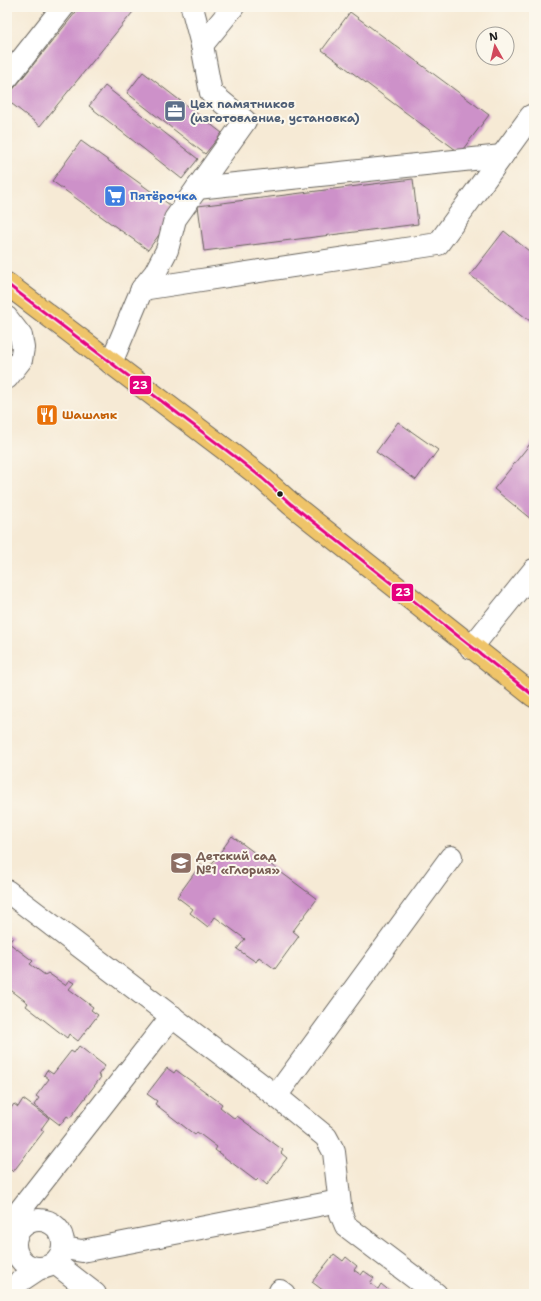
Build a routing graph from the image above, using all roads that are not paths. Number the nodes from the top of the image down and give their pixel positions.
1 (63, 7) edge
2 (192, 7) edge
3 (233, 7) edge
4 (202, 45) junction
5 (7, 78) edge
6 (534, 115) edge
7 (502, 156) junction
8 (197, 188) junction
9 (7, 284) edge
10 (142, 289) junction
11 (7, 318) edge
12 (111, 363) junction
13 (7, 378) edge
14 (534, 570) edge
15 (471, 648) junction
16 (534, 696) edge
17 (451, 858) dead end
18 (7, 891) edge
19 (172, 1016) junction
20 (276, 1096) junction
21 (339, 1201) junction
22 (12, 1235) edge
23 (52, 1260) junction
24 (10, 1294) edge
25 (95, 1294) edge
26 (436, 1294) edge

1 - 5 street
2 - 4 street
3 - 4 street
4 - 8 street
6 - 7 street
7 - 8 street
7 - 10 street
8 - 10 street
9 - 12 highway
10 - 12 street
11 - 13 street
12 - 15 highway
14 - 15 street
15 - 16 highway
17 - 20 street
18 - 19 street
19 - 20 street
19 - 22 street
20 - 21 street
21 - 23 street
21 - 26 street
22 - 23 street
22 - 23 street
23 - 24 street
23 - 25 street

